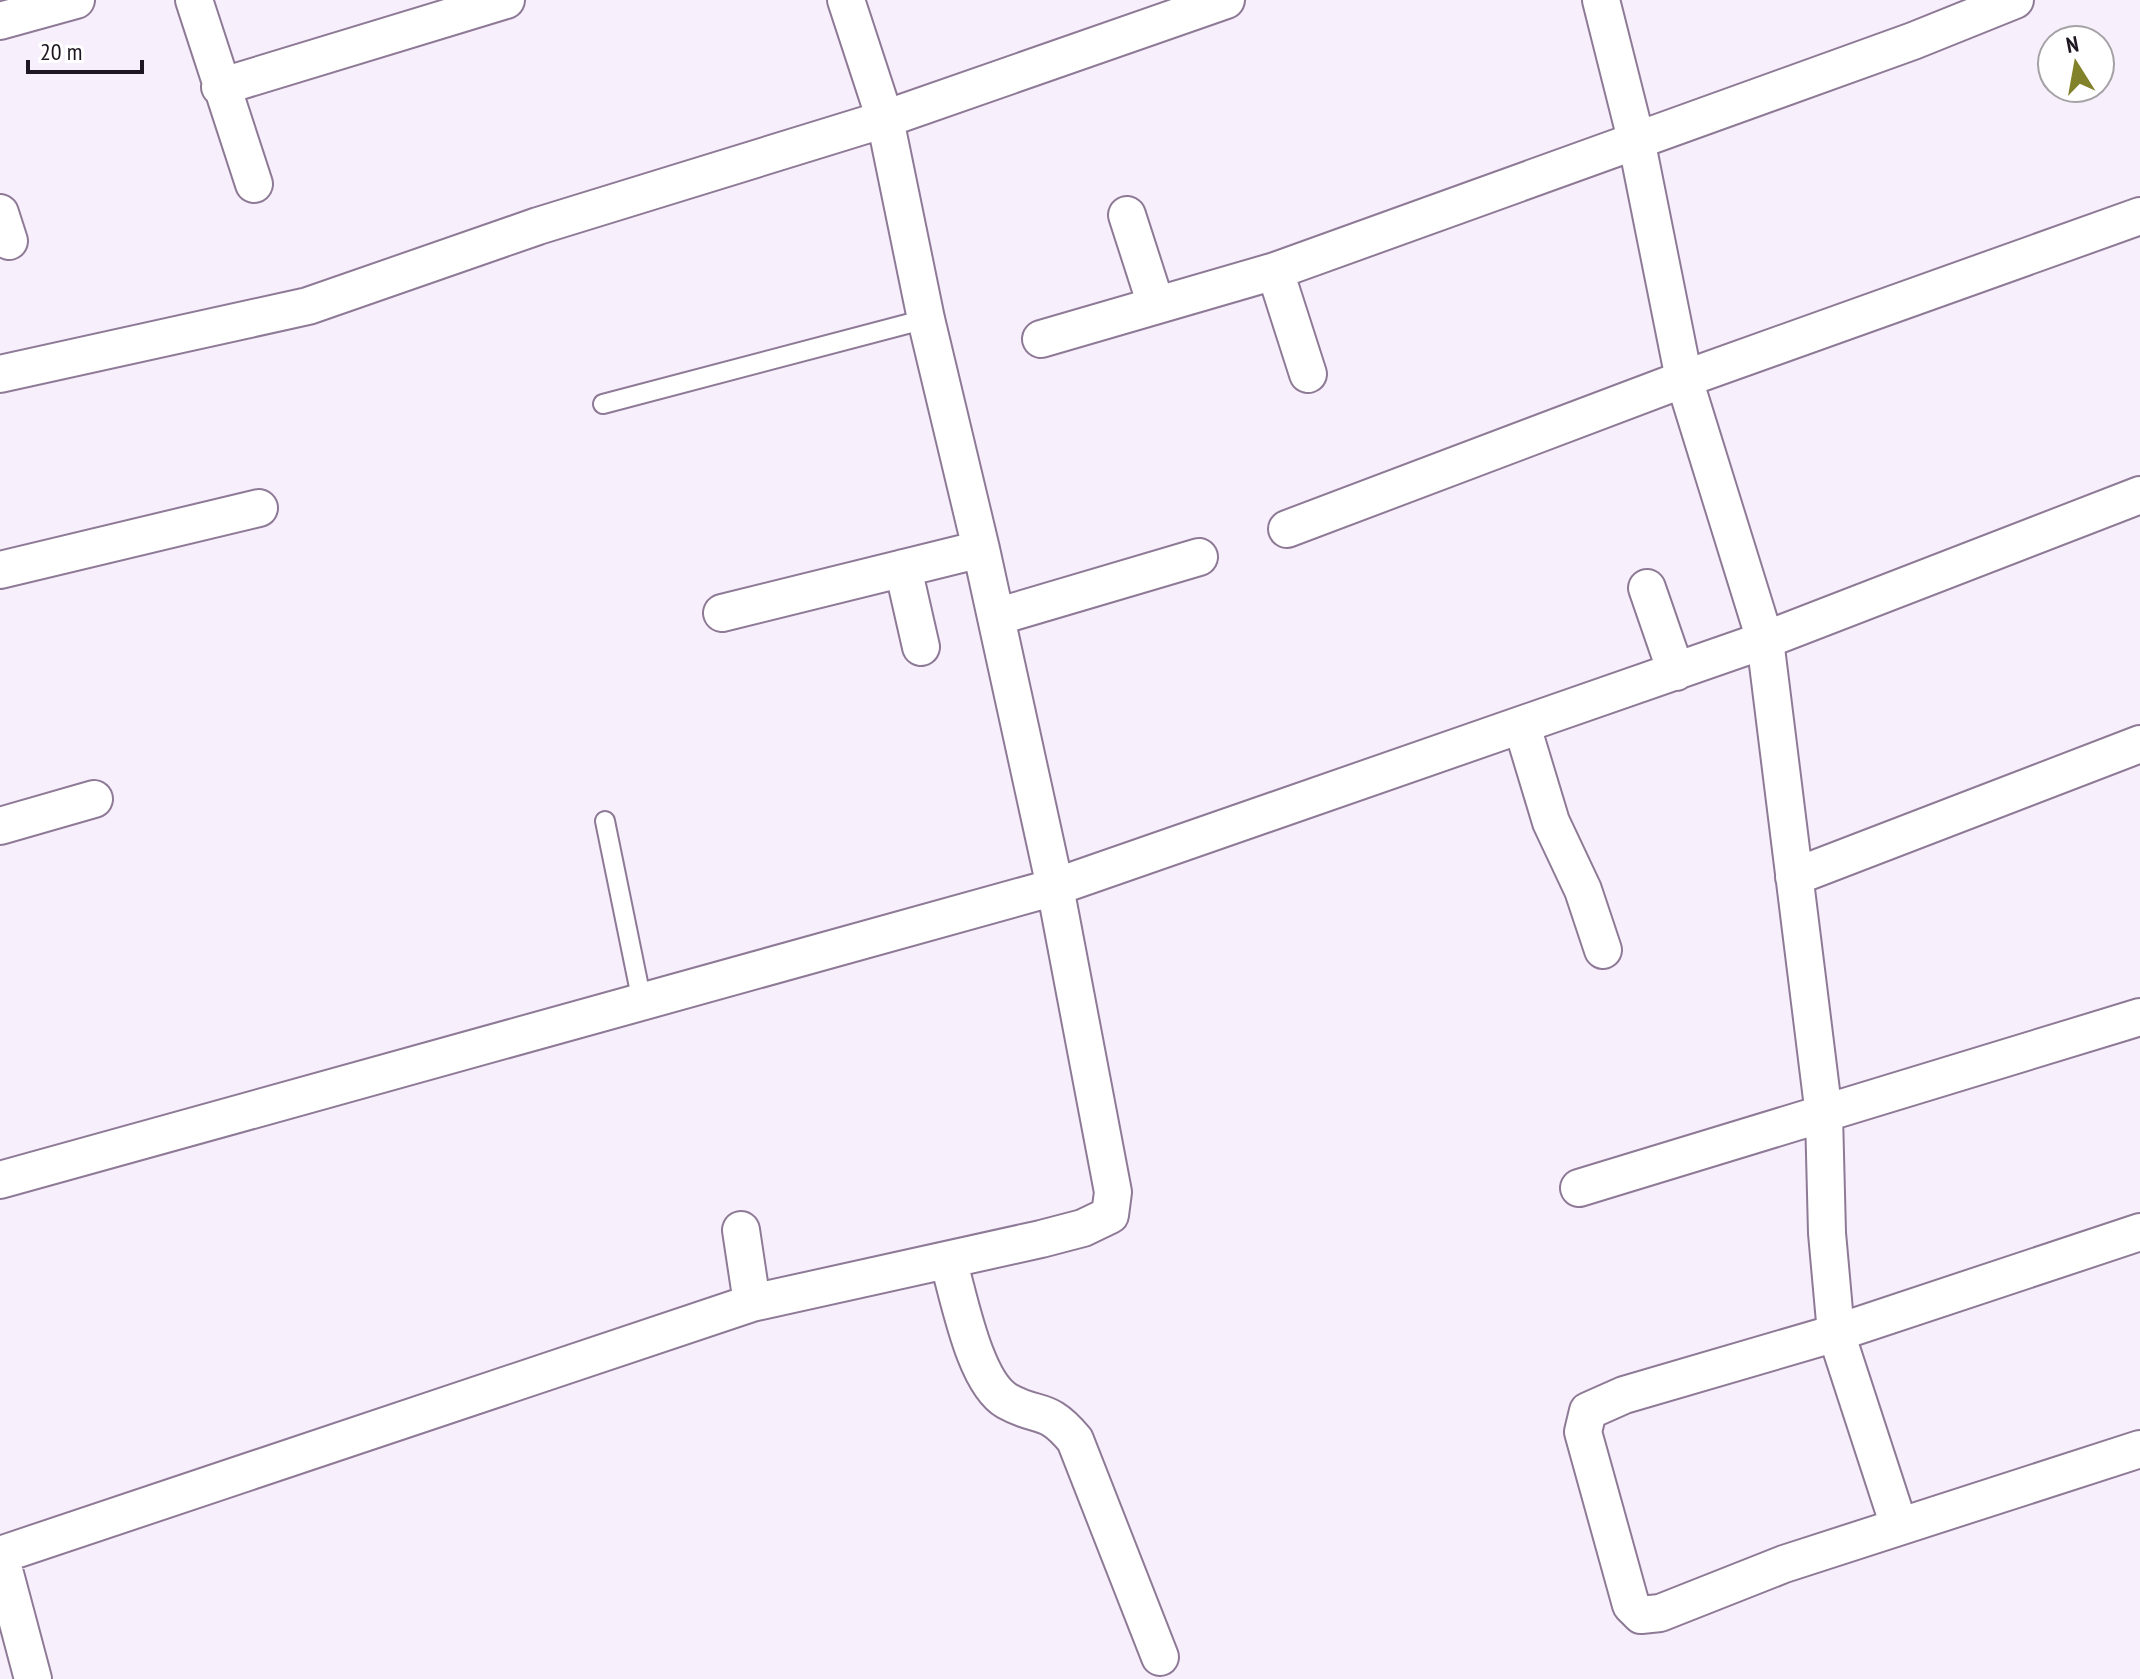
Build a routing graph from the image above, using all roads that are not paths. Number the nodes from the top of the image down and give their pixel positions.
1 (76, 0) edge
2 (194, 0) edge
3 (506, 0) edge
4 (846, 0) edge
5 (1226, 0) edge
6 (1601, 0) edge
7 (2015, 0) edge
8 (0, 21) edge
9 (220, 87) junction
10 (885, 119) junction
11 (1636, 139) junction
12 (254, 184) dead end
13 (1127, 215) dead end
14 (2140, 216) edge
15 (1275, 271) junction
16 (1156, 305) junction
17 (926, 319) junction
18 (1041, 339) dead end
19 (0, 374) edge
20 (1308, 374) dead end
21 (1684, 379) junction
22 (603, 404) dead end
23 (2140, 495) edge
24 (259, 508) dead end
25 (1287, 529) dead end
26 (981, 549) junction
27 (1199, 557) dead end
28 (903, 568) junction
29 (0, 570) edge
30 (1647, 588) dead end
31 (722, 613) dead end
32 (996, 617) junction
33 (1765, 640) junction
34 (921, 647) dead end
35 (1676, 672) junction
36 (1522, 726) junction
37 (2140, 744) edge
38 (94, 799) dead end
39 (605, 821) dead end
40 (0, 826) edge
41 (1794, 877) junction
42 (1055, 887) junction
43 (1603, 950) dead end
44 (642, 1002) junction
45 (2140, 1017) edge
46 (1824, 1115) junction
47 (0, 1180) edge
48 (1579, 1188) dead end
49 (741, 1230) dead end
50 (2140, 1232) edge
51 (948, 1260) junction
52 (752, 1303) junction
53 (1836, 1333) junction
54 (2140, 1449) edge
55 (1899, 1526) junction
56 (0, 1555) edge
57 (9, 1622) edge
58 (1160, 1657) dead end
59 (33, 1679) edge

1 - 8 street
2 - 9 street
3 - 9 street
4 - 10 street
5 - 10 street
6 - 11 street
7 - 11 street
9 - 12 street
10 - 17 street
10 - 19 street
11 - 15 street
11 - 21 street
13 - 16 street
14 - 21 street
15 - 16 street
15 - 20 street
16 - 18 street
17 - 22 lane
17 - 26 street
21 - 25 street
21 - 33 street
23 - 33 street
24 - 29 street
26 - 28 street
26 - 32 street
27 - 32 street
28 - 31 street
28 - 34 street
30 - 35 street
32 - 42 street
33 - 35 street
33 - 41 street
35 - 36 street
36 - 42 street
36 - 43 street
37 - 41 street
38 - 40 street
39 - 44 lane
41 - 46 street
42 - 44 street
42 - 51 street
44 - 47 street
45 - 46 street
46 - 48 street
46 - 53 street
49 - 52 street
50 - 53 street
51 - 52 street
51 - 58 street
52 - 56 street
53 - 55 street
53 - 55 street
54 - 55 street
56 - 57 street
57 - 59 street

